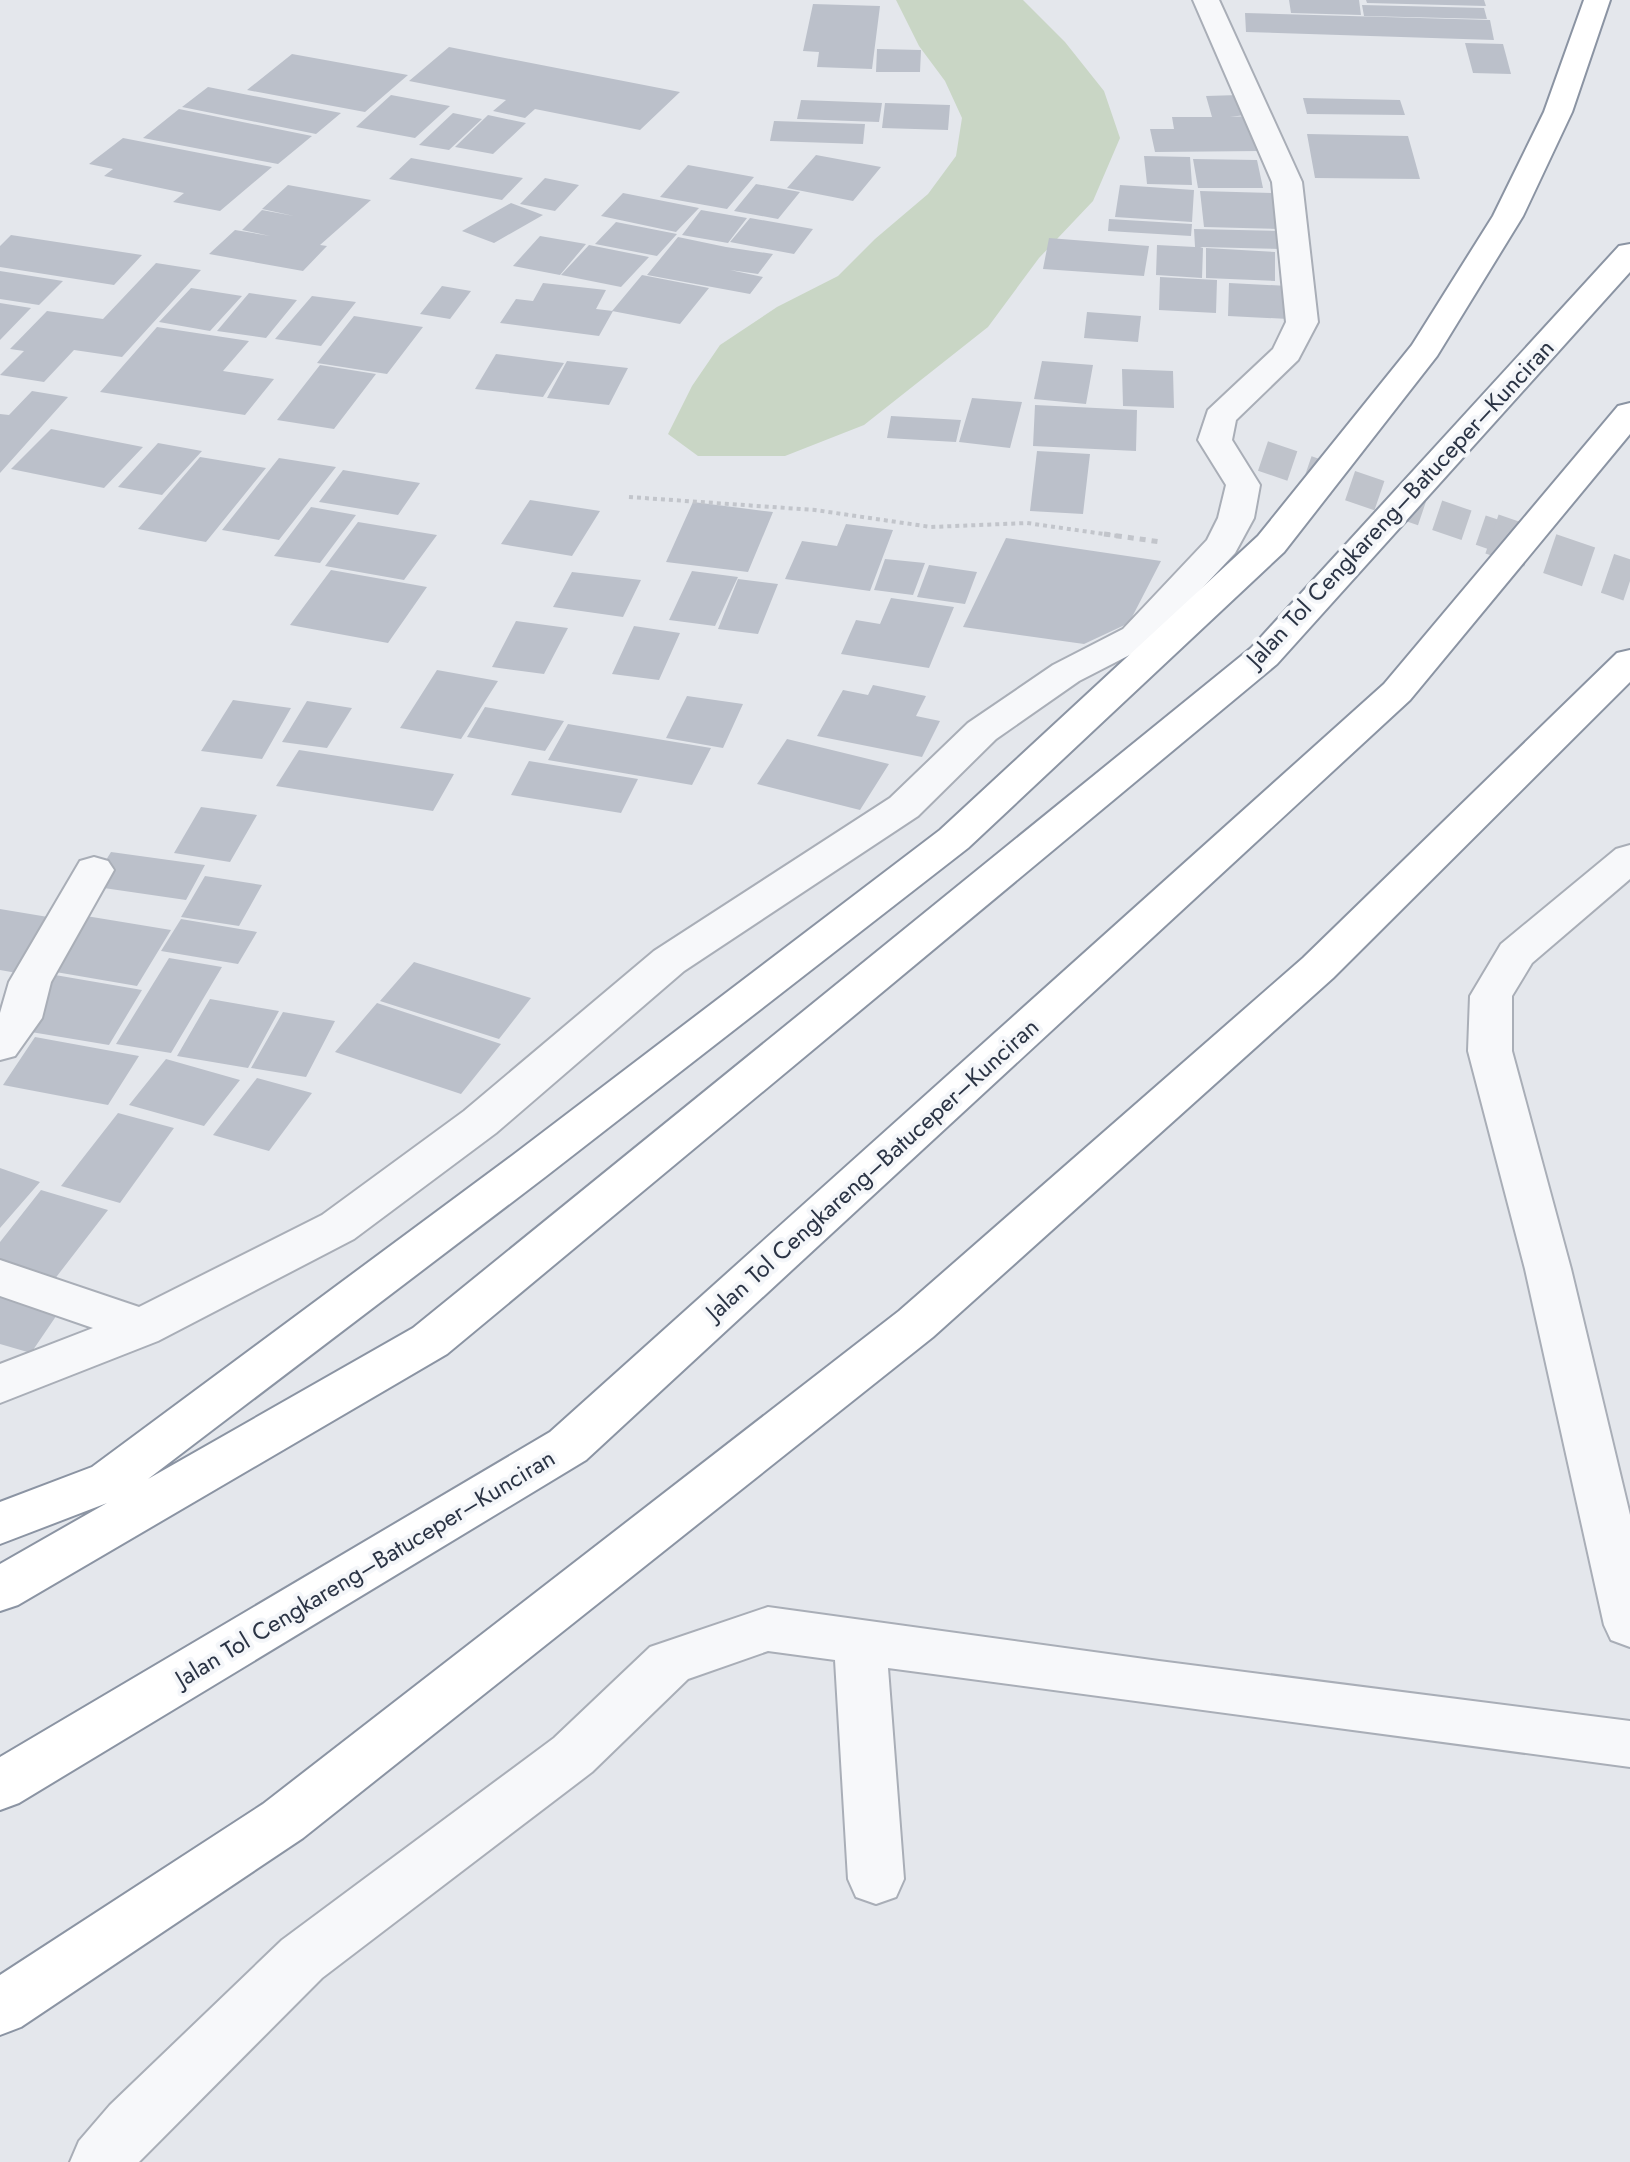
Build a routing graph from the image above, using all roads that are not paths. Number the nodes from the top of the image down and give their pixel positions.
1 (1206, 0) edge
2 (1597, 0) edge
3 (1630, 253) edge
4 (1630, 413) edge
5 (1215, 440) junction
6 (1263, 456) tunnel mouth
7 (1630, 661) edge
8 (1630, 858) edge
9 (94, 870) dead end
10 (15, 980) edge
11 (0, 1045) edge
12 (0, 1278) edge
13 (141, 1328) junction
14 (0, 1384) edge
15 (0, 1523) edge
16 (0, 1590) edge
17 (1630, 1625) edge
18 (860, 1641) junction
19 (1630, 1744) edge
20 (0, 1786) edge
21 (876, 1879) dead end
22 (0, 2008) edge
23 (101, 2162) edge

1 - 5 street
2 - 15 highway
3 - 16 highway, Jalan Tol Cengkareng–Batuceper–Kunciran
4 - 20 highway, Jalan Tol Cengkareng–Batuceper–Kunciran
5 - 6 street
5 - 13 street
7 - 22 highway
8 - 17 street
9 - 10 street
10 - 11 street
12 - 13 street
13 - 14 street
18 - 19 street
18 - 21 street
18 - 23 street

